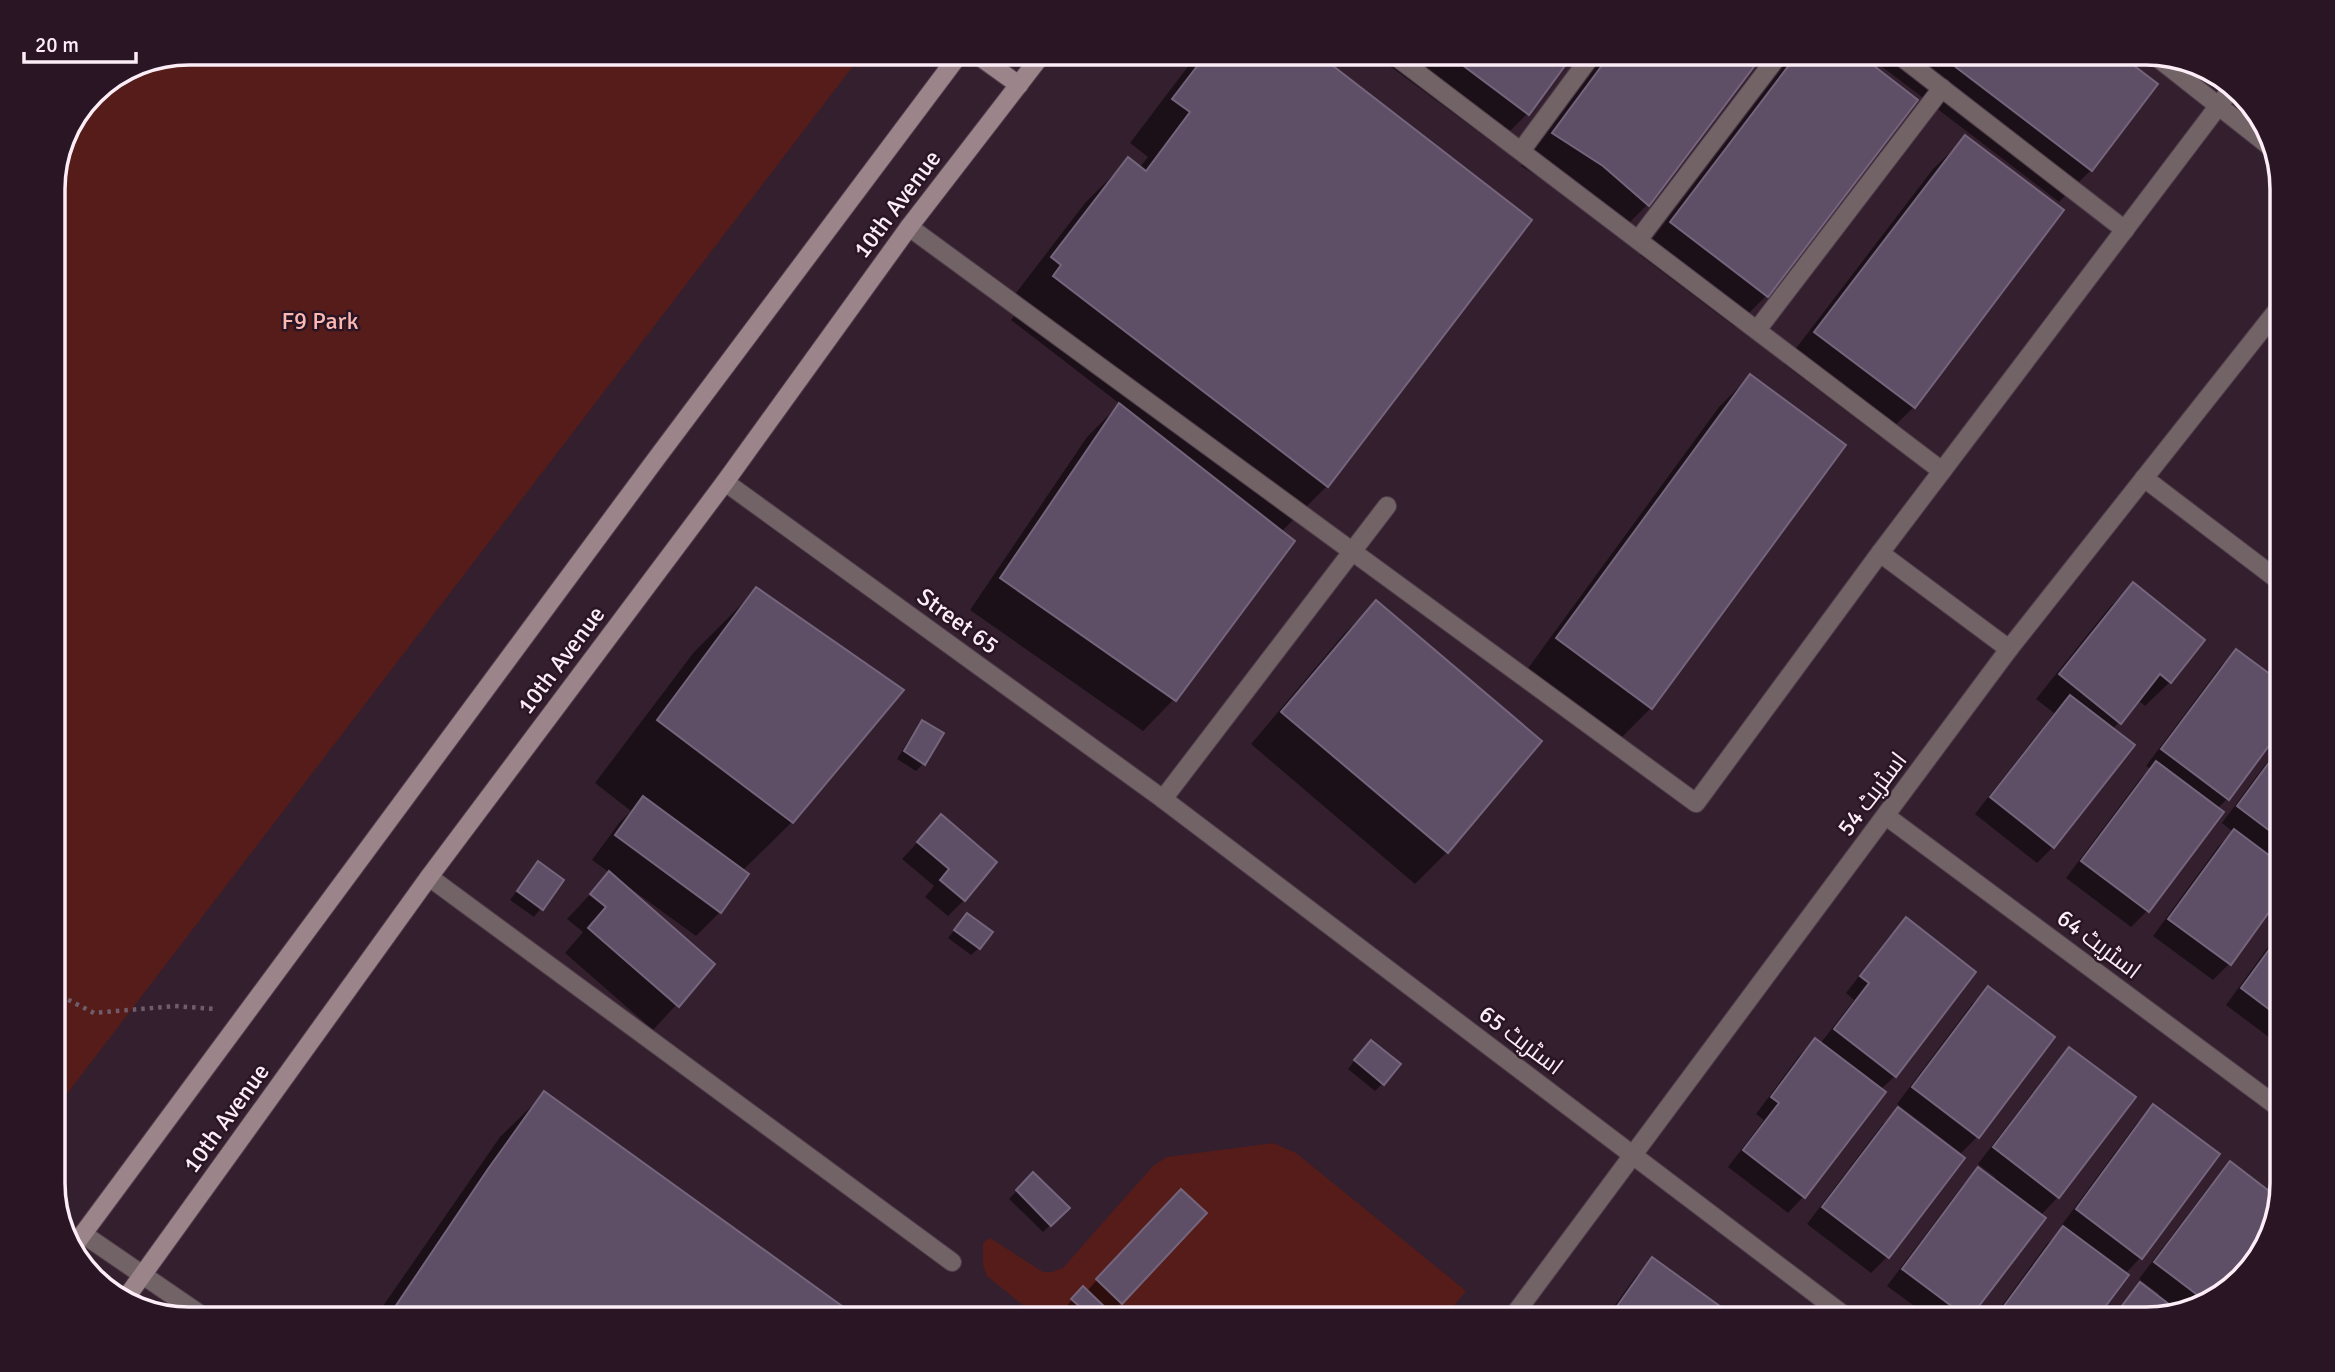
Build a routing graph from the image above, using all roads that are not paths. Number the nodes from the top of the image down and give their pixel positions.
1 (951, 65) edge
2 (991, 65) edge
3 (1034, 65) edge
4 (1407, 65) edge
5 (1584, 65) edge
6 (1771, 65) edge
7 (1912, 65) edge
8 (2170, 68) edge
9 (1019, 85) junction
10 (1942, 88) junction
11 (2227, 95) edge
12 (2219, 105) junction
13 (2258, 137) edge
14 (1521, 151) junction
15 (909, 227) junction
16 (2125, 230) junction
17 (1638, 240) junction
18 (2270, 319) edge
19 (1757, 330) junction
20 (1942, 471) junction
21 (2144, 478) junction
22 (725, 482) junction
23 (1387, 506) dead end
24 (1353, 551) junction
25 (1880, 553) junction
26 (2270, 574) edge
27 (2009, 649) junction
28 (1163, 799) junction
29 (1886, 816) junction
30 (429, 877) junction
31 (2270, 1100) edge
32 (1632, 1155) junction
33 (83, 1234) junction
34 (79, 1240) edge
35 (952, 1262) dead end
36 (142, 1276) junction
37 (130, 1292) edge
38 (188, 1307) edge
39 (1521, 1307) edge
40 (1832, 1307) edge

1 - 33 main road, 10th Avenue
2 - 9 main road
3 - 9 main road, 10th Avenue
4 - 14 street
5 - 14 street
6 - 17 street
7 - 10 street
8 - 12 street
9 - 15 main road, 10th Avenue
10 - 16 street
10 - 19 street
11 - 12 street
12 - 13 street
12 - 16 street
14 - 17 street
15 - 22 main road, 10th Avenue
15 - 24 street
16 - 20 street
17 - 19 street
18 - 21 street, اسٹریٹ 54
19 - 20 street
20 - 25 street
21 - 26 street
21 - 27 street, اسٹریٹ 54
22 - 28 street, Street 65
22 - 30 main road, 10th Avenue
23 - 24 street
24 - 25 street
24 - 28 street
25 - 27 street
27 - 29 street, اسٹریٹ 54
28 - 32 street, اسٹریٹ 65
29 - 31 street, اسٹریٹ 64
29 - 32 street, اسٹریٹ 54
30 - 35 street
30 - 36 main road, 10th Avenue
32 - 39 street, اسٹریٹ 54
32 - 40 street, اسٹریٹ 65
33 - 34 main road, 10th Avenue
33 - 36 street
36 - 37 main road, 10th Avenue
36 - 38 street

